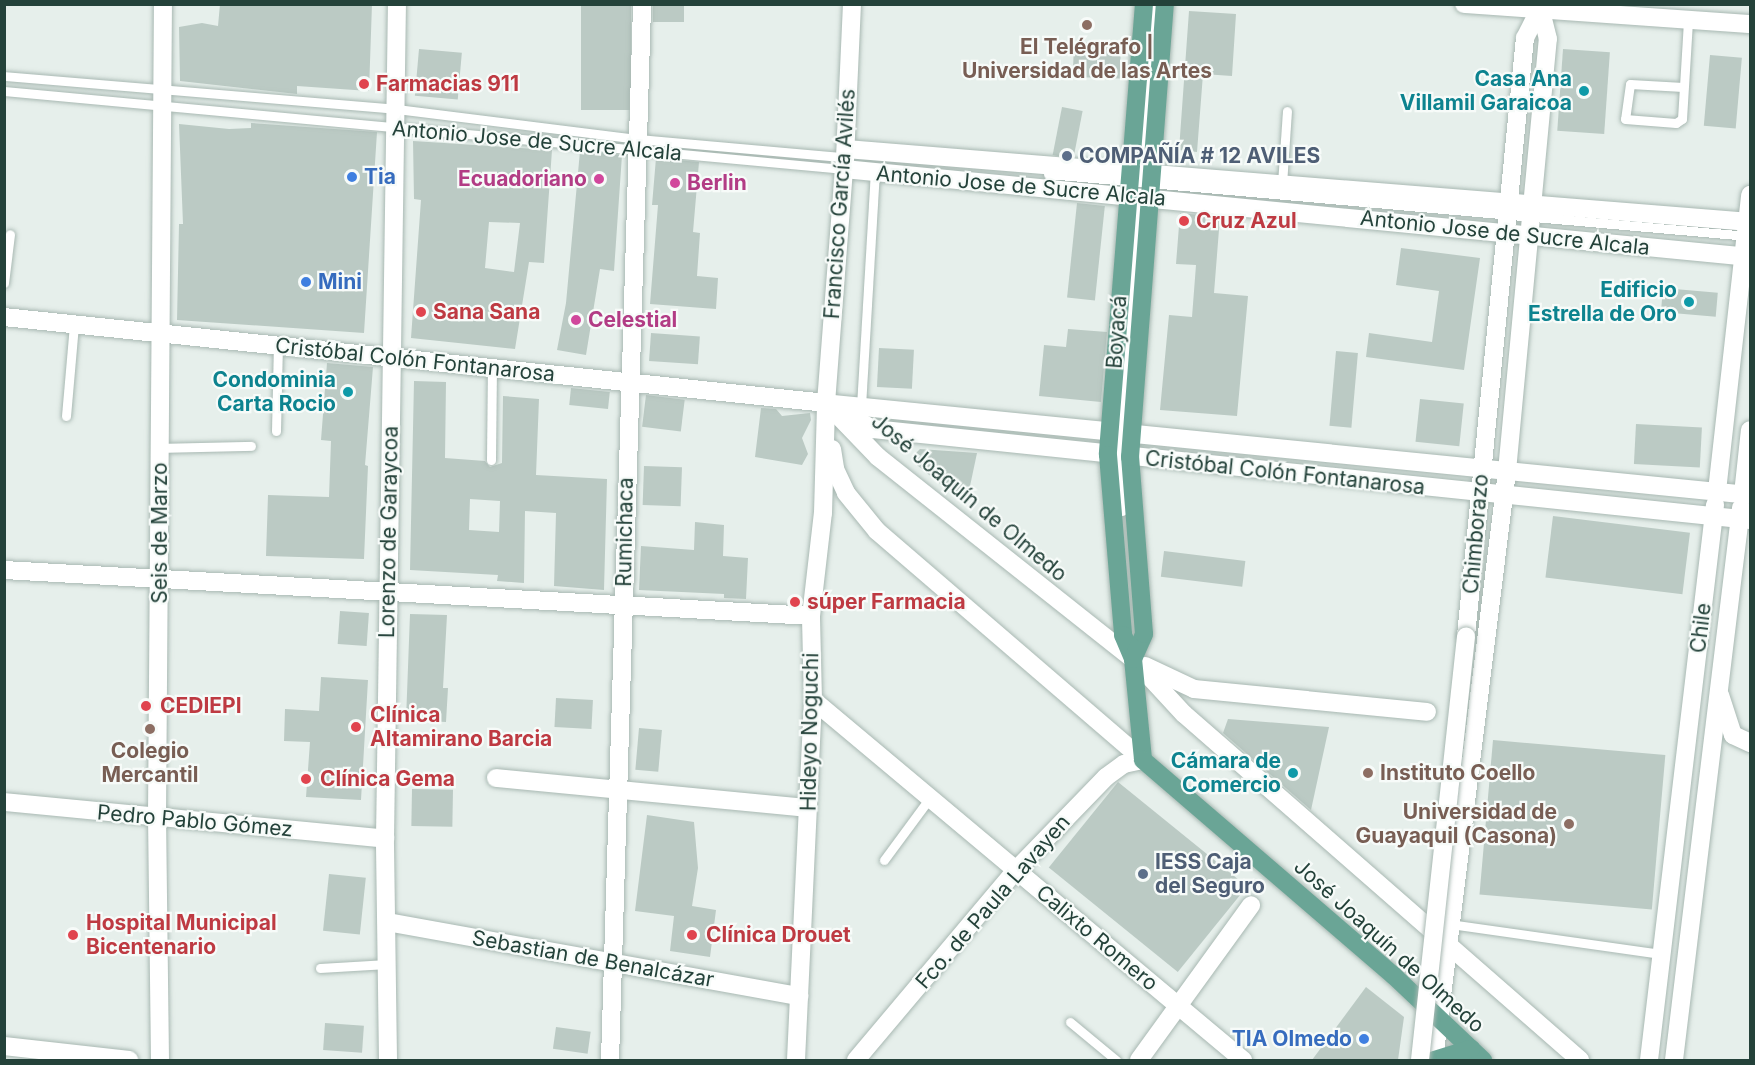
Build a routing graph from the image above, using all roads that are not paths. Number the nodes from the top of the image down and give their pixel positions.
1 (163, 4) edge
2 (397, 4) edge
3 (642, 4) edge
4 (852, 4) edge
5 (1144, 4) edge
6 (1154, 4) edge
7 (1165, 4) edge
8 (1464, 4) edge
9 (1539, 7) edge
10 (1688, 20) junction
11 (1750, 24) edge
12 (4, 76) edge
13 (1683, 87) junction
14 (4, 91) edge
15 (163, 99) junction
16 (397, 109) junction
17 (1287, 111) dead end
18 (396, 128) junction
19 (638, 144) junction
20 (845, 159) junction
21 (875, 173) junction
22 (1140, 184) junction
23 (1282, 184) junction
24 (1750, 195) edge
25 (1505, 217) junction
26 (1529, 219) junction
27 (1749, 229) edge
28 (10, 234) dead end
29 (1747, 256) edge
30 (4, 283) edge
31 (4, 317) edge
32 (74, 325) junction
33 (161, 333) junction
34 (278, 346) junction
35 (392, 357) junction
36 (492, 368) junction
37 (628, 383) junction
38 (826, 403) junction
39 (861, 406) junction
40 (66, 416) dead end
41 (1750, 430) edge
42 (276, 431) dead end
43 (1120, 435) junction
44 (251, 446) dead end
45 (161, 448) junction
46 (1118, 456) junction
47 (491, 460) dead end
48 (1482, 469) junction
49 (1507, 471) junction
50 (1717, 491) junction
51 (1481, 492) junction
52 (1747, 494) edge
53 (1503, 495) junction
54 (1714, 516) junction
55 (1745, 519) edge
56 (4, 570) edge
57 (160, 581) junction
58 (388, 592) junction
59 (624, 602) junction
60 (812, 616) junction
61 (1132, 659) junction
62 (1720, 695) junction
63 (813, 700) junction
64 (1427, 712) dead end
65 (1750, 743) edge
66 (1143, 760) junction
67 (496, 778) dead end
68 (621, 789) junction
69 (929, 799) junction
70 (4, 802) edge
71 (808, 808) junction
72 (157, 817) junction
73 (385, 839) junction
74 (884, 860) dead end
75 (1016, 870) junction
76 (1251, 905) dead end
77 (387, 922) junction
78 (1448, 933) junction
79 (1662, 954) junction
80 (616, 963) junction
81 (387, 964) junction
82 (320, 968) dead end
83 (799, 996) junction
84 (1178, 1006) junction
85 (1439, 1019) junction
86 (1070, 1022) dead end
87 (4, 1046) edge
88 (1477, 1055) edge
89 (129, 1060) edge
90 (160, 1060) edge
91 (388, 1060) edge
92 (610, 1060) edge
93 (796, 1060) edge
94 (856, 1060) edge
95 (1116, 1060) edge
96 (1139, 1060) edge
97 (1243, 1060) edge
98 (1420, 1060) edge
99 (1434, 1060) edge
100 (1580, 1060) edge
101 (1649, 1060) edge
102 (1674, 1060) edge

1 - 15 street, Seis de Marzo
2 - 16 street, Lorenzo de Garaycoa
3 - 19 street, Rumichaca
4 - 20 street, Francisco García Avilés
5 - 22 main road, Boyacá
6 - 22 lane, Boyacá
7 - 22 main road, Boyacá
8 - 9 street
9 - 10 street
9 - 25 street, Chimborazo
9 - 26 street, Chimborazo
10 - 11 street
10 - 13 lane
12 - 15 lane, Antonio Jose de Sucre Alcala
13 - 13 lane
14 - 15 lane, Antonio Jose de Sucre Alcala
15 - 16 lane, Antonio Jose de Sucre Alcala
15 - 18 lane, Antonio Jose de Sucre Alcala
15 - 33 street, Seis de Marzo
16 - 18 street, Lorenzo de Garaycoa
16 - 19 lane, Antonio Jose de Sucre Alcala
17 - 23 lane
18 - 19 lane, Antonio Jose de Sucre Alcala
18 - 35 street, Lorenzo de Garaycoa
19 - 20 lane, Antonio Jose de Sucre Alcala
19 - 37 street, Rumichaca
20 - 21 street, Antonio Jose de Sucre Alcala
20 - 22 street, Antonio Jose de Sucre Alcala
20 - 38 street, Francisco García Avilés
21 - 22 street, Antonio Jose de Sucre Alcala
21 - 39 lane
22 - 23 street, Antonio Jose de Sucre Alcala
22 - 25 street, Antonio Jose de Sucre Alcala
22 - 43 main road, Boyacá
23 - 25 street, Antonio Jose de Sucre Alcala
24 - 27 street, Chile
25 - 26 street, Antonio Jose de Sucre Alcala
25 - 26 street, Antonio Jose de Sucre Alcala
25 - 48 street, Chimborazo
26 - 27 street, Antonio Jose de Sucre Alcala
26 - 29 street, Antonio Jose de Sucre Alcala
26 - 49 street, Chimborazo
27 - 29 street, Chile
28 - 30 lane
29 - 50 street, Chile
31 - 32 street, Cristóbal Colón Fontanarosa
32 - 33 street, Cristóbal Colón Fontanarosa
32 - 40 lane
33 - 34 street, Cristóbal Colón Fontanarosa
33 - 45 street, Seis de Marzo
34 - 35 street, Cristóbal Colón Fontanarosa
34 - 42 lane
35 - 36 street, Cristóbal Colón Fontanarosa
35 - 58 street, Lorenzo de Garaycoa
36 - 37 street, Cristóbal Colón Fontanarosa
36 - 47 lane
37 - 38 street, Cristóbal Colón Fontanarosa
37 - 59 street, Rumichaca
38 - 39 street, Cristóbal Colón Fontanarosa
38 - 46 street, Cristóbal Colón Fontanarosa
38 - 60 street, Hideyo Noguchi
38 - 61 street, José Joaquín de Olmedo
38 - 66 street, José Joaquín de Olmedo
39 - 43 street, Cristóbal Colón Fontanarosa
41 - 52 street, Chile
43 - 46 main road, Boyacá
43 - 48 street, Cristóbal Colón Fontanarosa
44 - 45 lane
45 - 57 street, Seis de Marzo
46 - 51 street, Cristóbal Colón Fontanarosa
46 - 61 main road, Boyacá
48 - 49 street, Cristóbal Colón Fontanarosa
48 - 51 street, Chimborazo
49 - 50 street, Cristóbal Colón Fontanarosa
49 - 53 street, Chimborazo
50 - 52 street, Cristóbal Colón Fontanarosa
50 - 54 street, Chile
51 - 53 street, Cristóbal Colón Fontanarosa
51 - 98 street, Chimborazo, bridge
52 - 55 street, Chile
53 - 54 street, Cristóbal Colón Fontanarosa
53 - 78 street, Chimborazo
54 - 55 street, Cristóbal Colón Fontanarosa
54 - 79 street, Chile
55 - 62 street, Chile
56 - 57 street
57 - 58 street
57 - 72 street, Seis de Marzo
58 - 59 street
58 - 73 street, Lorenzo de Garaycoa
59 - 60 street
59 - 68 street, Rumichaca
60 - 63 street, Hideyo Noguchi
61 - 64 street
61 - 66 main road, Boyacá
61 - 78 street, José Joaquín de Olmedo
62 - 65 street
62 - 102 street, Chile
63 - 69 street, Calixto Romero
63 - 71 street, Hideyo Noguchi
66 - 75 street, Fco. de Paula Lavayen
66 - 85 main road, José Joaquín de Olmedo
67 - 68 street
68 - 71 street
68 - 80 street, Rumichaca
69 - 74 lane
69 - 75 street, Calixto Romero
70 - 72 street, Pedro Pablo Gómez
71 - 83 street, Hideyo Noguchi
72 - 73 street, Pedro Pablo Gómez
72 - 90 street, Seis de Marzo
73 - 77 street, Lorenzo de Garaycoa
75 - 84 street, Calixto Romero
75 - 94 street, Fco. de Paula Lavayen
76 - 84 street
77 - 80 street, Sebastian de Benalcázar
77 - 81 street, Lorenzo de Garaycoa
78 - 79 lane
78 - 85 street, Chimborazo
78 - 100 street, José Joaquín de Olmedo
79 - 101 street, Chile
80 - 83 street, Sebastian de Benalcázar
80 - 92 street, Rumichaca
81 - 82 lane
81 - 91 street, Lorenzo de Garaycoa
83 - 93 street, Hideyo Noguchi
84 - 96 street
84 - 97 street, Calixto Romero
85 - 88 main road, José Joaquín de Olmedo
85 - 99 street, Chimborazo
86 - 95 lane
87 - 89 street
88 - 99 main road

